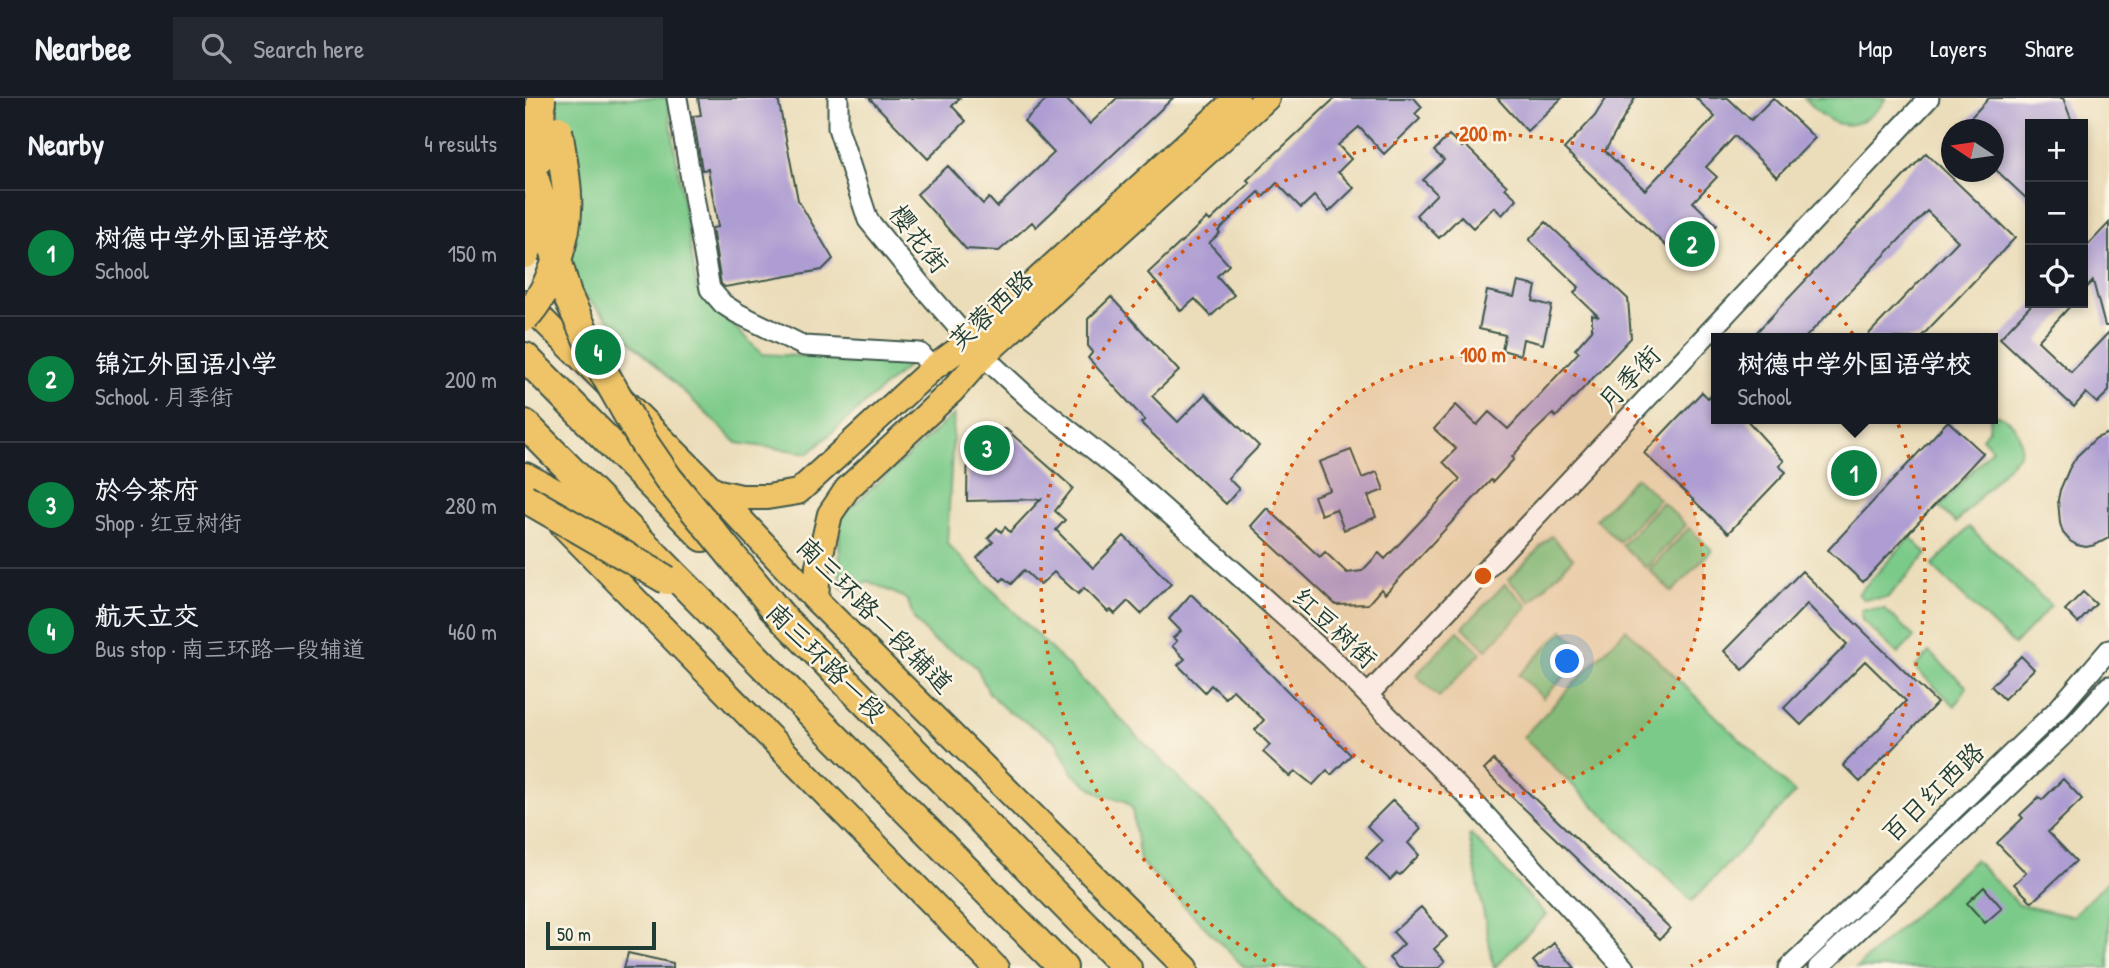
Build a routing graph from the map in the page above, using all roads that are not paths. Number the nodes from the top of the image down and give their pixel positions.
1 (541, 98) edge
2 (547, 98) edge
3 (677, 98) edge
4 (838, 98) edge
5 (1237, 98) edge
6 (1267, 98) edge
7 (1929, 98) edge
8 (525, 144) edge
9 (525, 254) edge
10 (525, 302) edge
11 (525, 317) edge
12 (977, 348) junction
13 (525, 357) edge
14 (933, 368) junction
15 (525, 424) edge
16 (525, 477) edge
17 (525, 489) edge
18 (714, 491) junction
19 (525, 498) edge
20 (667, 580) junction
21 (816, 600) junction
22 (786, 622) junction
23 (737, 637) junction
24 (2109, 650) edge
25 (2109, 686) edge
26 (1368, 695) junction
27 (996, 968) edge
28 (1063, 968) edge
29 (1127, 968) edge
30 (1186, 968) edge
31 (1624, 968) edge
32 (1789, 968) edge
33 (1818, 968) edge

1 - 9 highway, bridge
2 - 11 highway, bridge
3 - 14 street
4 - 12 street, 樱花街
5 - 12 main road, 芙蓉西路
6 - 12 main road, 芙蓉西路
7 - 26 street, 月季街
8 - 22 highway, bridge
10 - 18 main road, 南三环路一段辅道
12 - 14 main road, 芙蓉西路
12 - 21 main road, 芙蓉西路
12 - 26 street, 红豆树街
13 - 22 highway, 南三环路一段, bridge
14 - 18 main road, 芙蓉西路
15 - 23 highway, 南三环路一段
16 - 20 highway, bridge
17 - 27 main road
18 - 21 main road, 南三环路一段辅道
19 - 20 highway, bridge
20 - 23 highway
21 - 30 main road, 南三环路一段辅道
22 - 29 highway, 南三环路一段
23 - 28 highway, 南三环路一段
24 - 32 street, 百日红西路
25 - 33 street, 百日红西路
26 - 31 street, 红豆树街

